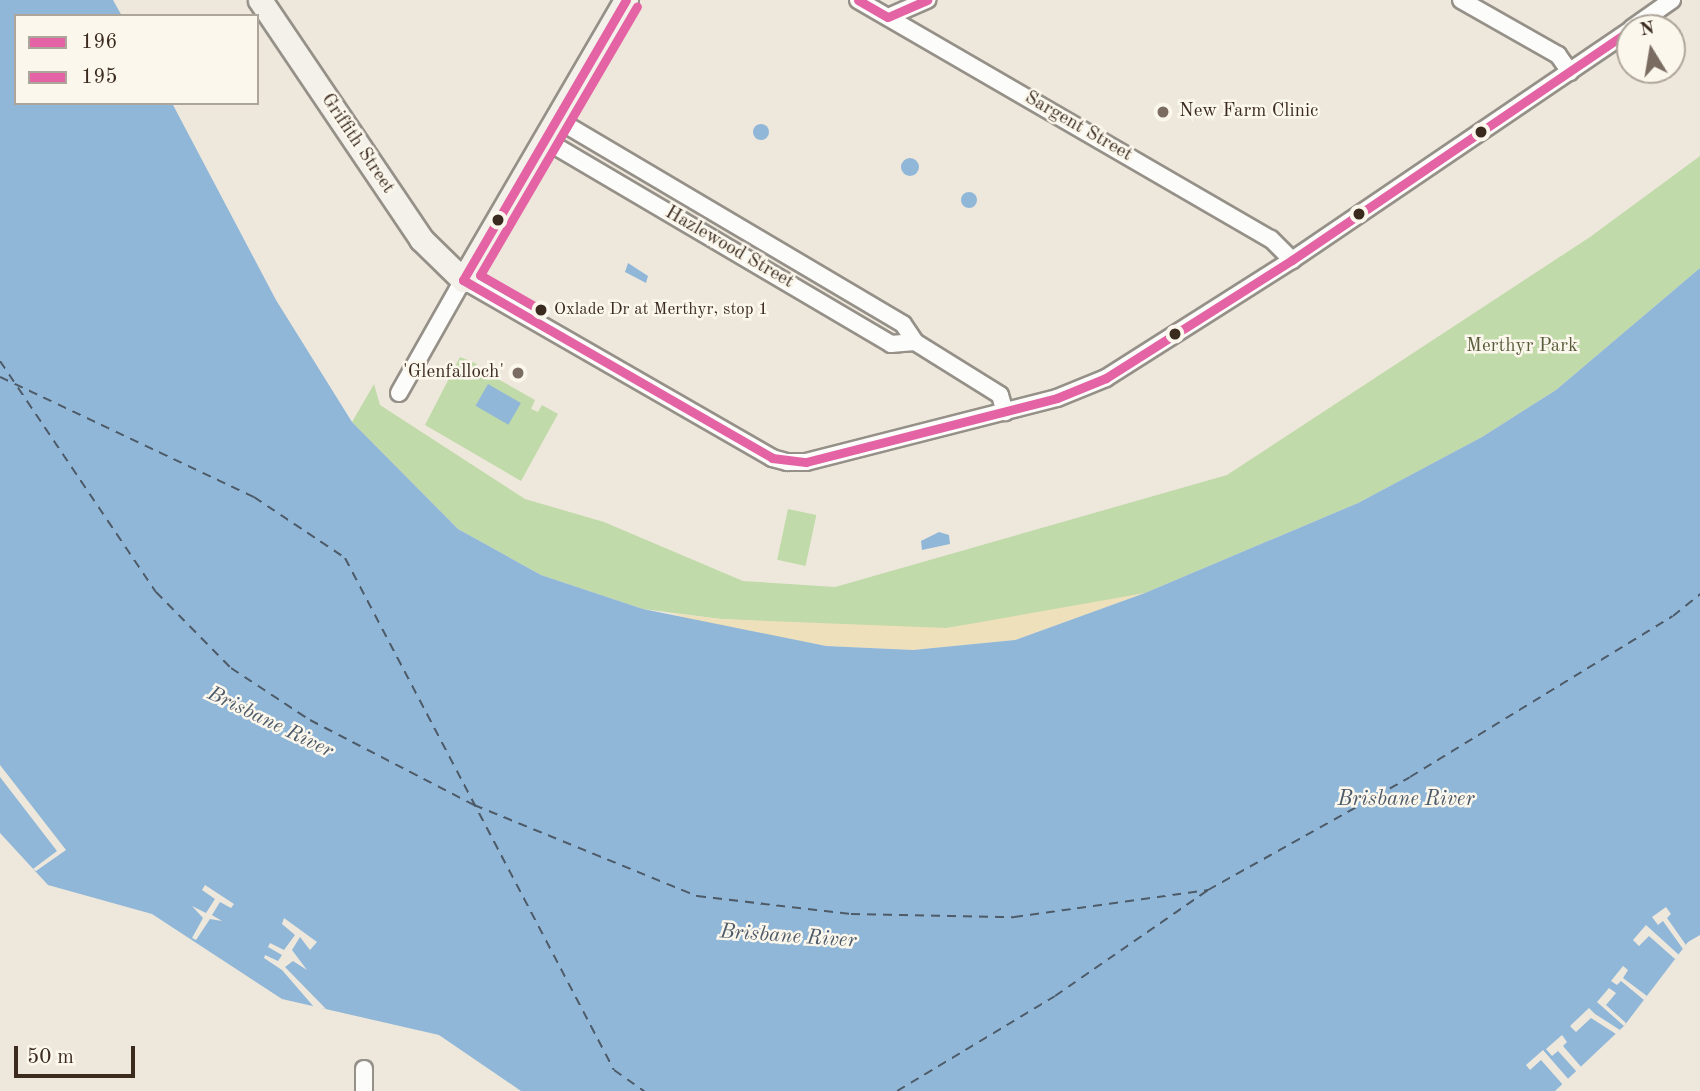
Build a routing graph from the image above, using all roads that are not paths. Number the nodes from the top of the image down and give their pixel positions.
1 (260, 0) edge
2 (626, 0) edge
3 (858, 0) edge
4 (927, 0) edge
5 (1461, 0) edge
6 (1672, 0) edge
7 (1652, 14) edge
8 (888, 17) junction
9 (1616, 40) edge
10 (1570, 72) junction
11 (558, 120) junction
12 (545, 140) junction
13 (1292, 260) junction
14 (463, 280) junction
15 (915, 342) junction
16 (399, 393) dead end
17 (1005, 412) junction
18 (363, 1069) dead end
19 (364, 1091) edge

1 - 14 street, Griffith Street
2 - 11 street
3 - 8 street, Sargent Street
4 - 8 street
5 - 10 street
6 - 7 street
8 - 13 street, Sargent Street
9 - 10 street
10 - 13 street
11 - 12 street
11 - 15 street, Hazlewood Street
12 - 14 street
12 - 15 street, Hazlewood Street
13 - 17 street
14 - 16 street
14 - 17 street
15 - 17 street, Hazlewood Street
18 - 19 street

